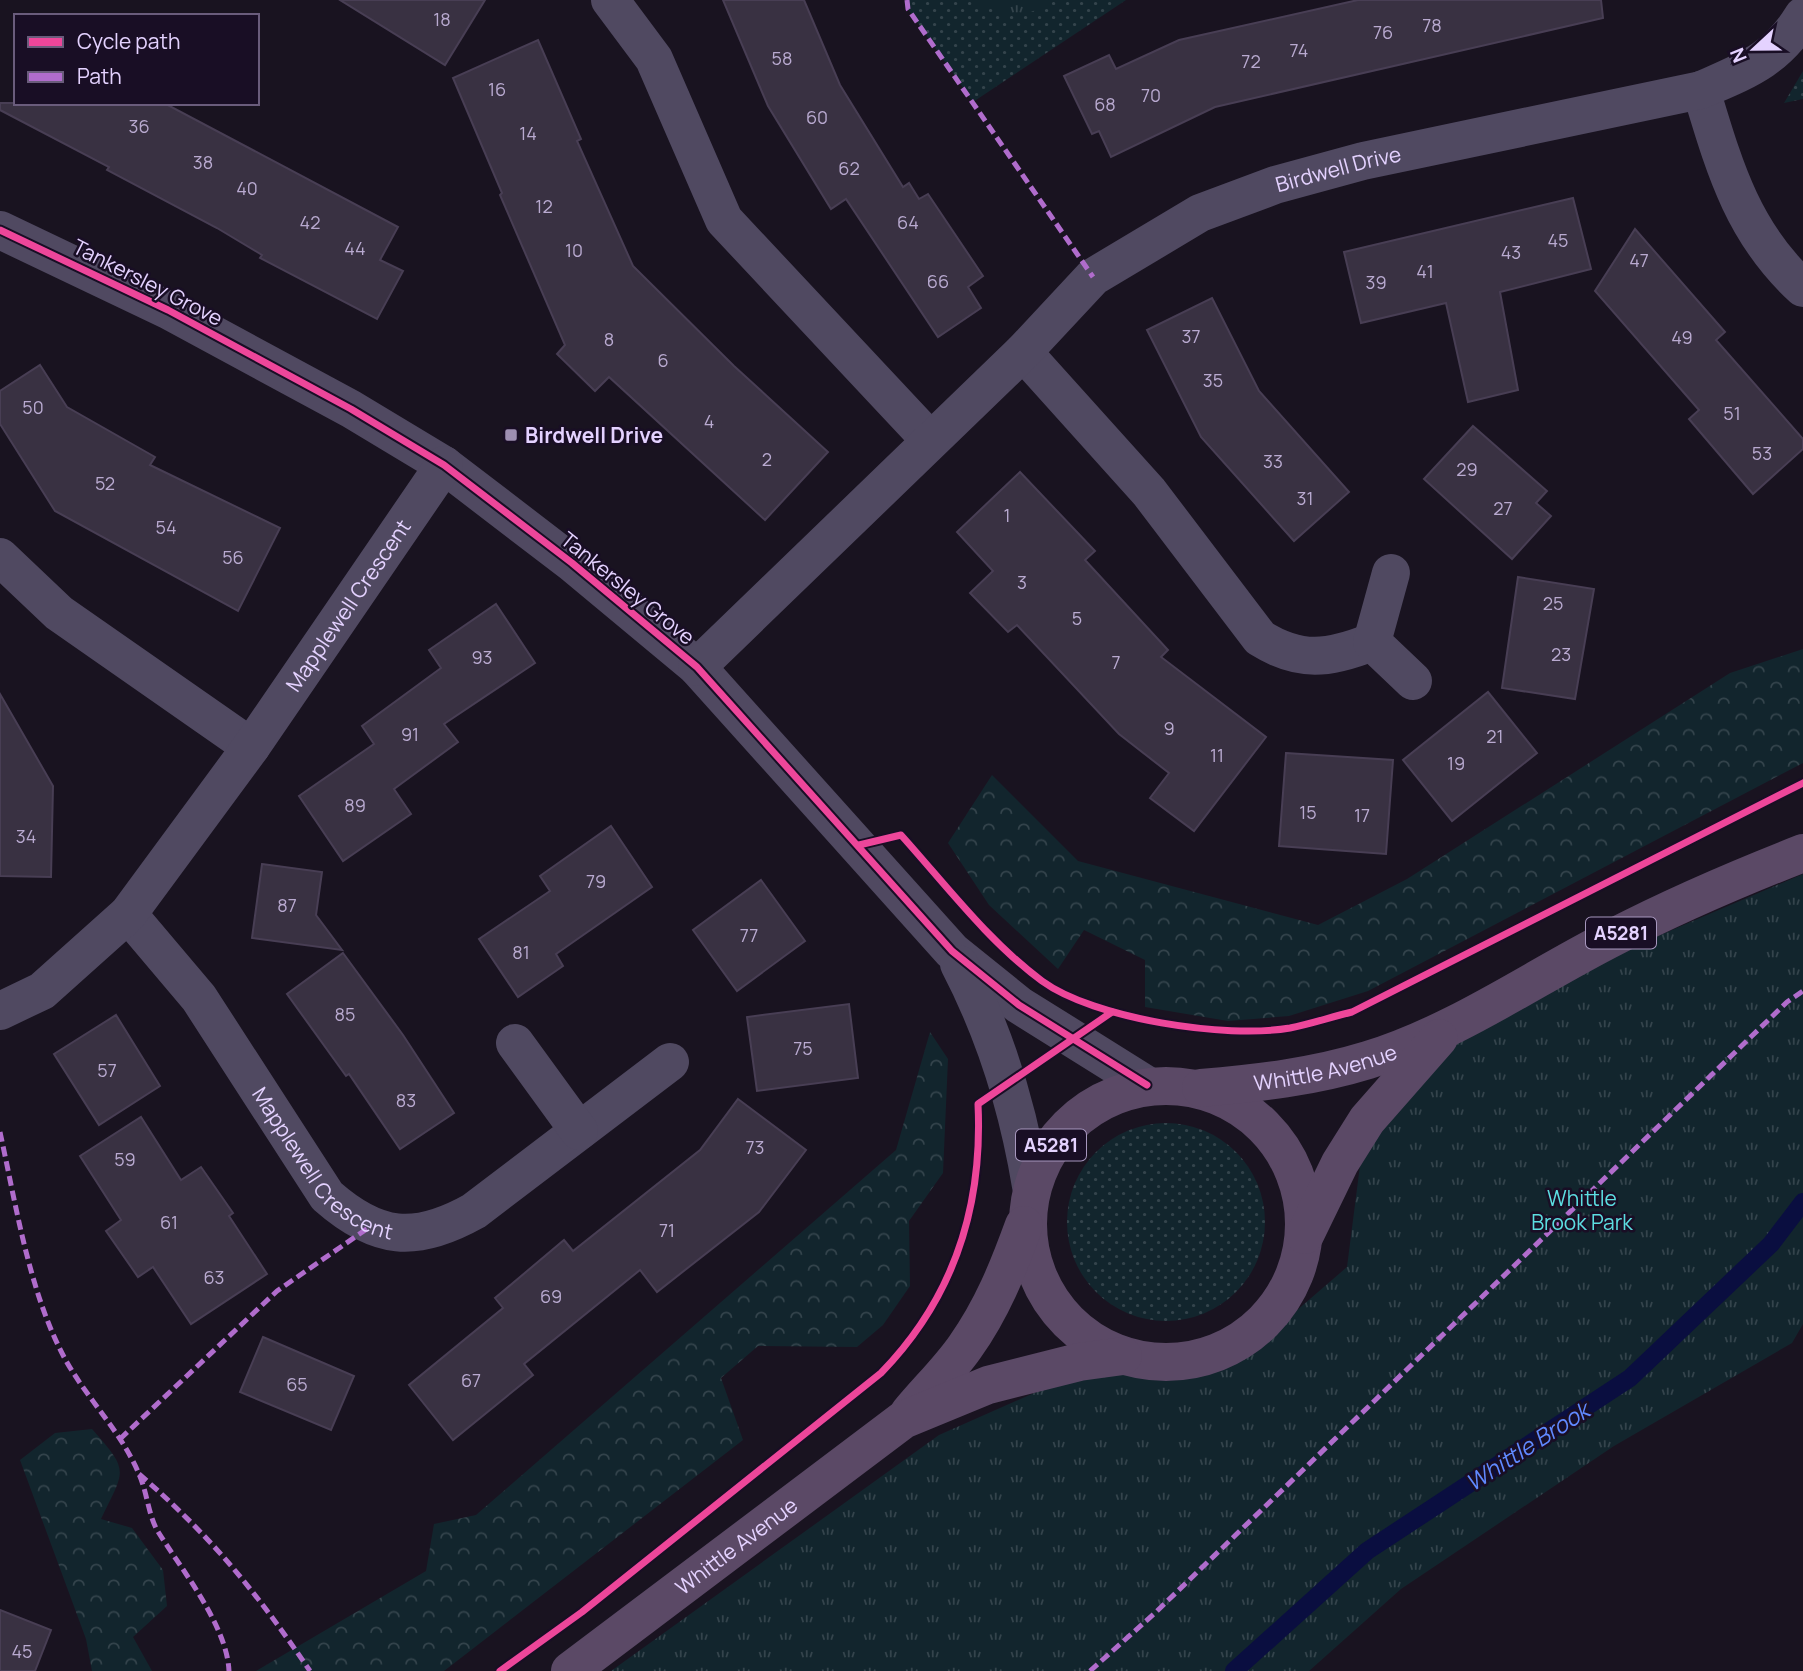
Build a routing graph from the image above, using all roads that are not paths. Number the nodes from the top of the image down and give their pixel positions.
1 (610, 0) edge
2 (1803, 16) edge
3 (1701, 90) junction
4 (0, 230) edge
5 (1803, 288) edge
6 (1023, 352) junction
7 (930, 440) junction
8 (444, 466) junction
9 (0, 557) edge
10 (1391, 573) dead end
11 (1372, 642) junction
12 (697, 667) junction
13 (1413, 681) dead end
14 (251, 747) junction
15 (1803, 853) edge
16 (128, 914) junction
17 (952, 951) junction
18 (0, 1011) edge
19 (1447, 1029) junction
20 (515, 1043) dead end
21 (670, 1062) dead end
22 (1147, 1085) junction
23 (1199, 1088) junction
24 (579, 1131) junction
25 (1029, 1201) junction
26 (1305, 1235) junction
27 (1123, 1356) junction
28 (903, 1420) junction
29 (570, 1671) edge

1 - 7 street
2 - 3 street, Birdwell Drive
3 - 5 street
3 - 6 street, Birdwell Drive
4 - 8 street, Tankersley Grove
6 - 7 street, Birdwell Drive
6 - 11 street
7 - 12 street, Birdwell Drive
8 - 12 street, Tankersley Grove
8 - 14 street, Mapplewell Crescent
9 - 14 street
10 - 11 street
11 - 13 street
12 - 17 street, Tankersley Grove
14 - 16 street, Mapplewell Crescent
15 - 19 main road, Whittle Avenue / A5281
16 - 18 street, Mapplewell Crescent
16 - 24 street, Mapplewell Crescent
17 - 22 street, Tankersley Grove
17 - 25 street, Tankersley Grove
19 - 23 main road, Whittle Avenue / A5281
19 - 26 main road, Whittle Avenue / A5281
20 - 24 street
21 - 24 street, Mapplewell Crescent
22 - 23 main road, A5281
22 - 25 main road, A5281
23 - 26 main road, A5281
25 - 27 main road, A5281
25 - 28 main road, Whittle Avenue / A5281
26 - 27 main road, A5281
27 - 28 main road, Whittle Avenue / A5281
28 - 29 main road, Whittle Avenue / A5281

